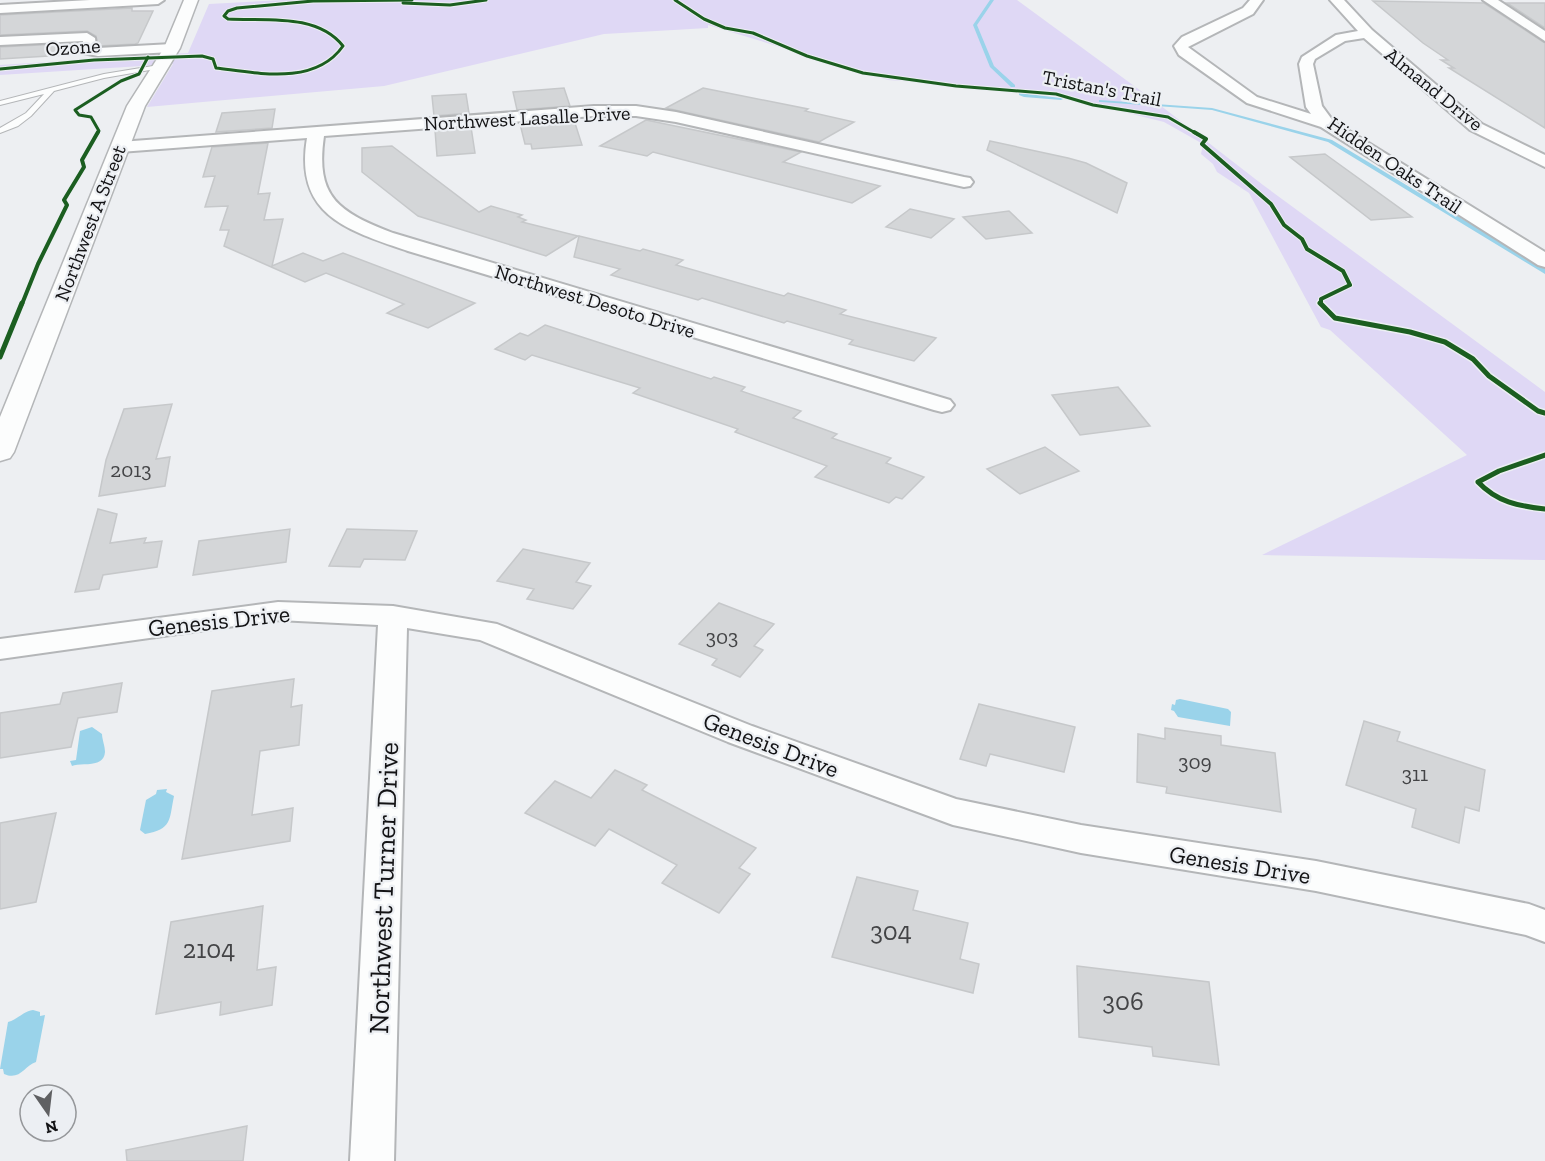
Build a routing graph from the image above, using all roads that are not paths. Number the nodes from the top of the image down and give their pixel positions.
1 (158, 0) edge
2 (191, 0) edge
3 (1257, 0) edge
4 (1336, 0) edge
5 (1489, 0) edge
6 (0, 9) edge
7 (1367, 33) junction
8 (1545, 37) edge
9 (0, 41) edge
10 (172, 48) junction
11 (159, 67) junction
12 (51, 90) junction
13 (0, 104) edge
14 (1327, 124) junction
15 (0, 131) edge
16 (316, 132) junction
17 (120, 147) junction
18 (1545, 162) edge
19 (964, 182) dead end
20 (1545, 261) edge
21 (942, 405) dead end
22 (0, 452) edge
23 (393, 616) junction
24 (0, 649) edge
25 (1545, 926) edge
26 (372, 1161) edge

1 - 6 street
2 - 10 street, Northwest A Street
3 - 14 street
4 - 7 street, Almand Drive
5 - 8 street
7 - 14 street, Hidden Oaks Trail
7 - 18 street, Almand Drive
9 - 10 street
10 - 11 street, Northwest A Street
11 - 12 lane
11 - 17 street, Northwest A Street
12 - 13 lane
12 - 15 lane
14 - 20 street, Hidden Oaks Trail
16 - 17 street, Northwest Lasalle Drive
16 - 19 street, Northwest Lasalle Drive
16 - 21 street, Northwest Desoto Drive
17 - 22 street, Northwest A Street
23 - 24 street, Genesis Drive
23 - 25 street, Genesis Drive
23 - 26 street, Northwest Turner Drive

